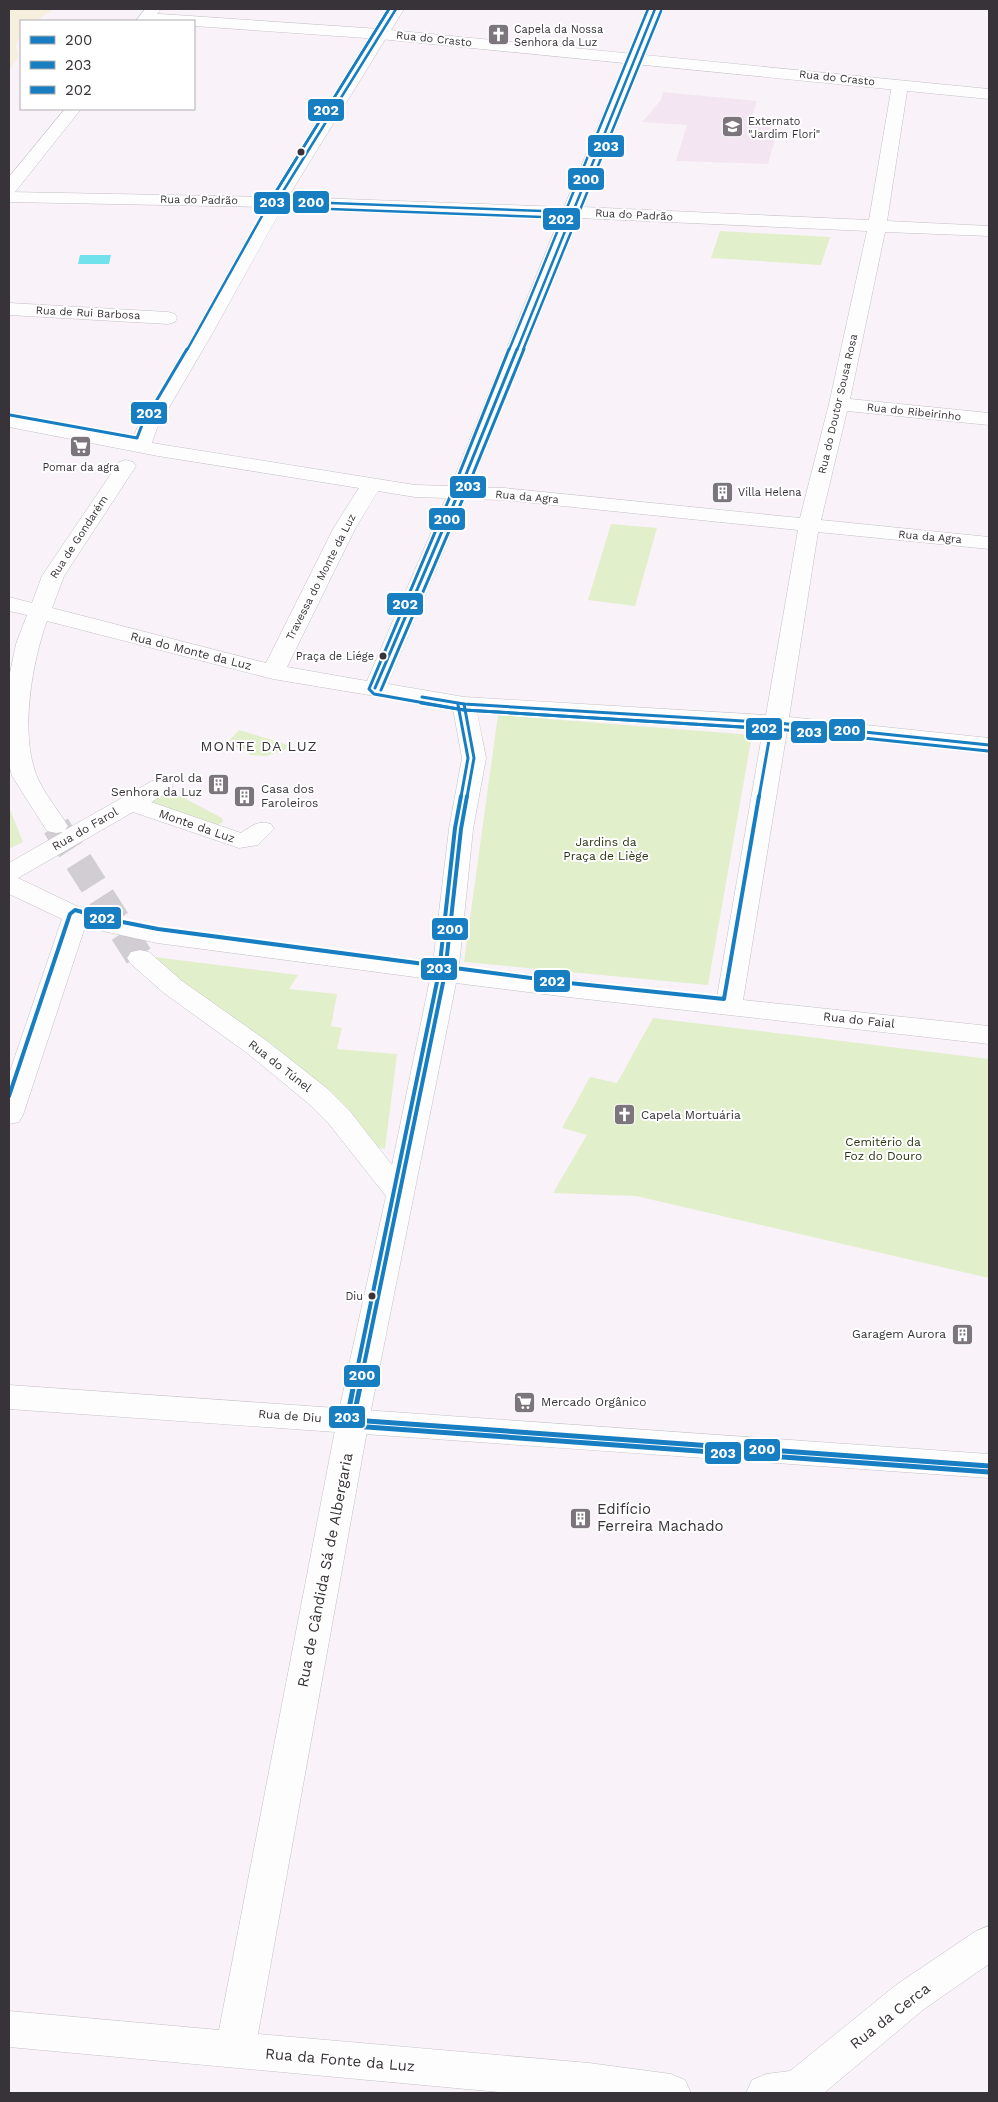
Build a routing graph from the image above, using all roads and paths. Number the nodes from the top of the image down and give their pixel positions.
1 (396, 9) edge
2 (655, 9) edge
3 (148, 16) edge
4 (380, 34) junction
5 (636, 58) junction
6 (900, 85) junction
7 (989, 94) edge
8 (72, 110) edge
9 (9, 188) edge
10 (9, 197) edge
11 (277, 201) junction
12 (571, 212) junction
13 (877, 227) junction
14 (989, 231) edge
15 (9, 309) edge
16 (168, 318) dead end
17 (839, 404) junction
18 (989, 419) edge
19 (9, 421) edge
20 (141, 445) junction
21 (126, 466) dead end
22 (372, 485) junction
23 (458, 494) junction
24 (809, 525) junction
25 (989, 542) edge
26 (9, 604) edge
27 (40, 612) junction
28 (273, 672) junction
29 (375, 688) junction
30 (464, 704) junction
31 (778, 723) junction
32 (989, 745) edge
33 (161, 786) dead end
34 (130, 803) junction
35 (56, 826) tunnel mouth
36 (262, 829) dead end
37 (9, 873) edge
38 (9, 884) edge
39 (76, 916) junction
40 (140, 958) tunnel mouth
41 (445, 973) junction
42 (729, 1006) junction
43 (989, 1034) edge
44 (9, 1115) edge
45 (401, 1194) junction
46 (9, 1397) edge
47 (353, 1420) junction
48 (989, 1466) edge
49 (989, 1943) edge
50 (9, 2029) edge
51 (235, 2050) junction
52 (786, 2092) edge
53 (671, 2093) edge

1 - 4 street
2 - 5 street
3 - 4 street, Rua do Crasto
4 - 5 street, Rua do Crasto
4 - 11 street
5 - 6 street, Rua do Crasto
5 - 12 street
6 - 7 street, Rua do Crasto
6 - 13 street, Rua do Doutor Sousa Rosa
8 - 9 street
10 - 11 street, Rua do Padrão
11 - 12 street, Rua do Padrão
11 - 20 street
12 - 13 street, Rua do Padrão
12 - 23 street
13 - 14 street, Rua do Padrão
13 - 17 street, Rua do Doutor Sousa Rosa
15 - 16 street, Rua de Rui Barbosa
17 - 18 street, Rua do Ribeirinho
17 - 24 street, Rua do Doutor Sousa Rosa
19 - 20 street, Rua da Agra
20 - 22 street, Rua da Agra
21 - 27 street, Rua de Gondarém
22 - 23 street, Rua da Agra
22 - 28 street, Travessa do Monte da Luz
23 - 24 street, Rua da Agra
23 - 29 street
24 - 25 street, Rua da Agra
24 - 31 street, Rua do Doutor Sousa Rosa
26 - 27 street, Rua do Monte da Luz
27 - 28 street, Rua do Monte da Luz
27 - 35 street
28 - 29 street, Rua do Monte da Luz
29 - 30 street, Rua do Monte da Luz
30 - 31 street
30 - 41 street
31 - 32 street
31 - 42 street
33 - 34 street, Rua do Farol
34 - 36 street, Monte da Luz
34 - 37 street, Rua do Farol
38 - 39 street
39 - 41 street
39 - 44 street
40 - 45 street, Rua do Túnel
41 - 42 street
41 - 45 street, Rua de Cândida Sá de Albergaria
42 - 43 street, Rua do Faial
45 - 47 street, Rua de Cândida Sá de Albergaria
46 - 47 street, Rua de Diu
47 - 48 street, Rua de Diu
47 - 51 street, Rua de Cândida Sá de Albergaria
49 - 52 street, Rua da Cerca
50 - 51 street, Rua da Fonte da Luz
51 - 53 street, Rua da Fonte da Luz

